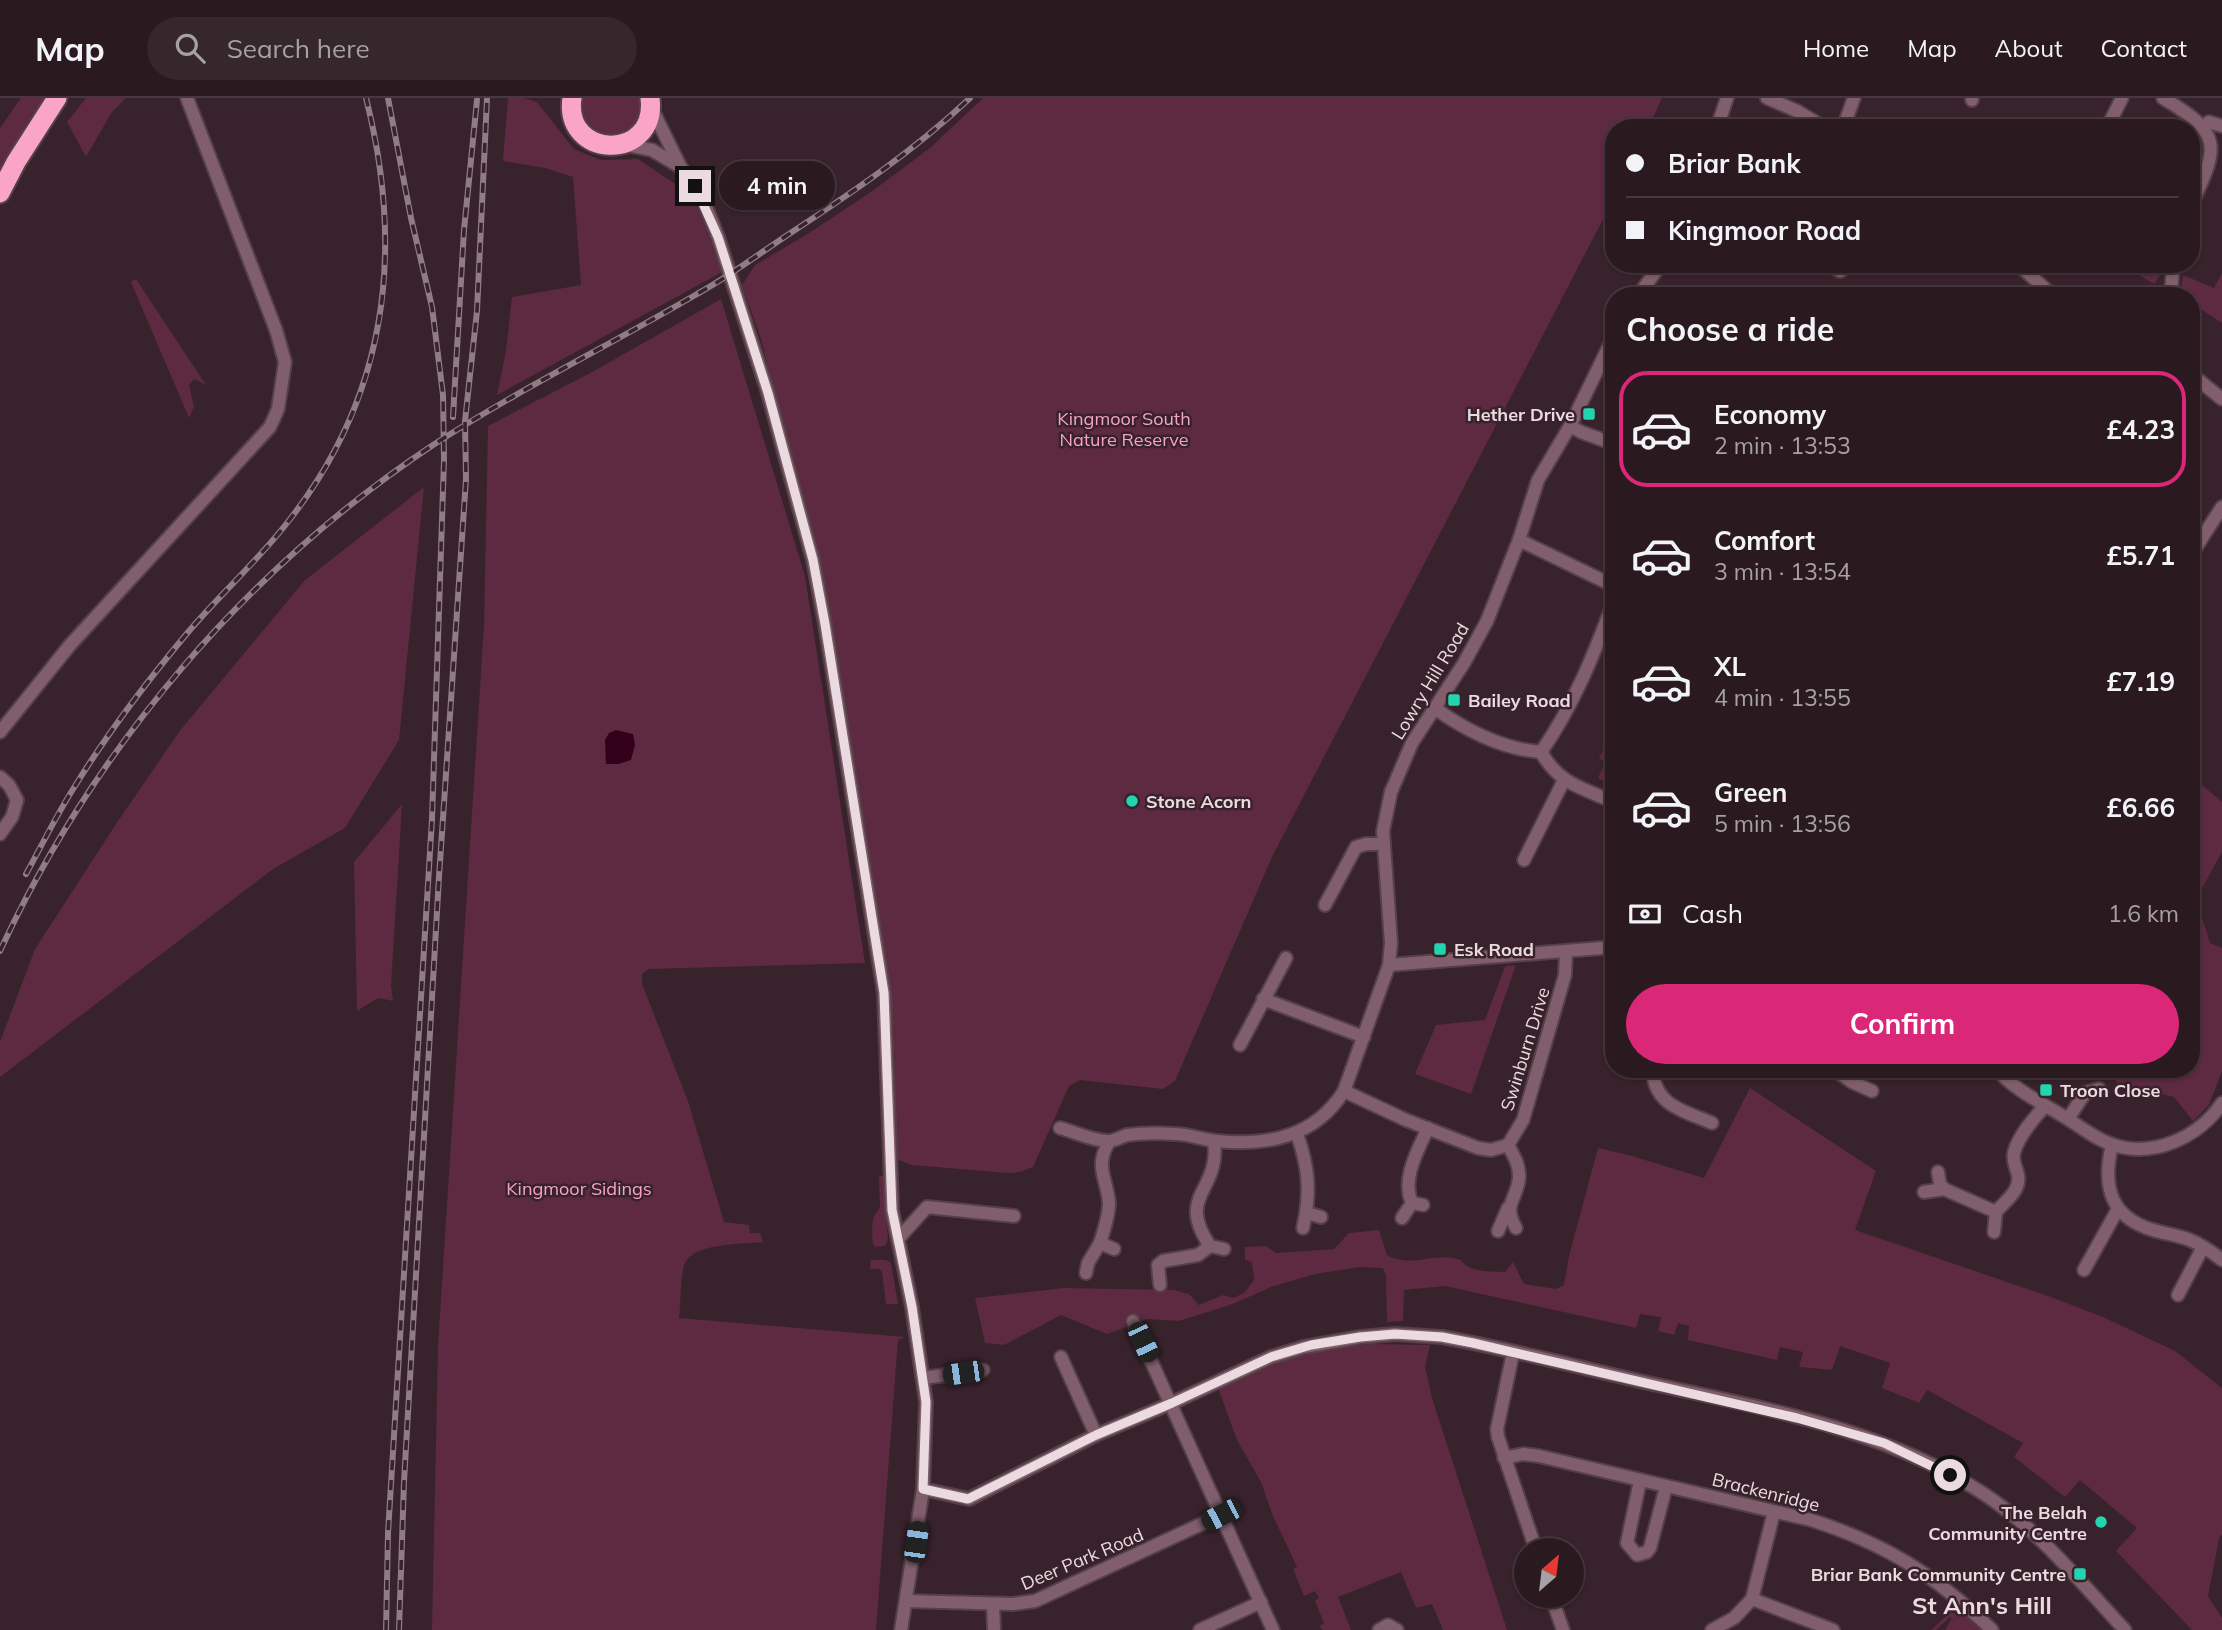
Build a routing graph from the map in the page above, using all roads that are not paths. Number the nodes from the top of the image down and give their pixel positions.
1 (57, 98) edge
2 (187, 98) edge
3 (558, 98) edge
4 (1727, 98) edge
5 (1767, 98) edge
6 (1854, 98) edge
7 (2122, 98) edge
8 (2163, 98) edge
9 (651, 102) edge
10 (572, 106) edge
11 (1720, 119) edge
12 (1810, 119) edge
13 (1846, 119) edge
14 (2112, 119) edge
15 (2196, 119) edge
16 (2200, 123) edge
17 (2222, 125) edge
18 (2203, 126) junction
19 (622, 144) junction
20 (2217, 152) edge
21 (680, 166) junction
22 (2200, 186) edge
23 (0, 193) edge
24 (2028, 273) edge
25 (2043, 287) edge
26 (1605, 354) edge
27 (2200, 381) edge
28 (2222, 399) edge
29 (1570, 426) junction
30 (1605, 440) edge
31 (2222, 507) edge
32 (1519, 540) junction
33 (2200, 541) edge
34 (1605, 582) edge
35 (1605, 624) edge
36 (1436, 709) junction
37 (0, 732) edge
38 (1541, 752) junction
39 (0, 776) edge
40 (1564, 780) junction
41 (1605, 798) edge
42 (0, 834) edge
43 (1384, 844) junction
44 (1524, 860) dead end
45 (1325, 905) dead end
46 (1605, 948) edge
47 (1566, 951) junction
48 (1286, 958) dead end
49 (1389, 965) junction
50 (1263, 999) junction
51 (1364, 1037) junction
52 (1240, 1045) dead end
53 (1654, 1078) edge
54 (1846, 1078) edge
55 (2005, 1078) edge
56 (2099, 1089) dead end
57 (1344, 1091) junction
58 (1872, 1091) dead end
59 (2222, 1103) edge
60 (2045, 1105) junction
61 (2068, 1119) junction
62 (1712, 1123) dead end
63 (1060, 1128) dead end
64 (1428, 1128) junction
65 (1297, 1134) junction
66 (1109, 1142) junction
67 (1214, 1142) junction
68 (1508, 1145) junction
69 (2112, 1145) junction
70 (1938, 1172) dead end
71 (1944, 1189) junction
72 (1924, 1192) dead end
73 (1509, 1208) junction
74 (2118, 1209) junction
75 (1996, 1212) junction
76 (1307, 1213) junction
77 (1014, 1216) dead end
78 (1321, 1217) dead end
79 (1402, 1218) dead end
80 (1303, 1228) dead end
81 (1516, 1228) dead end
82 (1498, 1231) dead end
83 (1994, 1232) dead end
84 (898, 1239) junction
85 (1100, 1243) junction
86 (1210, 1247) junction
87 (2203, 1247) junction
88 (1114, 1249) dead end
89 (1224, 1249) dead end
90 (2222, 1260) edge
91 (2084, 1270) dead end
92 (1086, 1273) dead end
93 (1160, 1285) dead end
94 (2178, 1295) dead end
95 (1133, 1321) dead end
96 (1513, 1353) junction
97 (1061, 1357) dead end
98 (984, 1370) dead end
99 (923, 1378) junction
100 (1172, 1403) junction
101 (1096, 1435) junction
102 (1504, 1458) junction
103 (1640, 1481) junction
104 (1666, 1487) junction
105 (923, 1489) junction
106 (1774, 1512) junction
107 (1221, 1515) junction
108 (1532, 1538) edge
109 (1752, 1599) junction
110 (907, 1601) junction
111 (1261, 1602) junction
112 (993, 1604) junction
113 (1555, 1608) edge
114 (901, 1630) edge
115 (993, 1630) edge
116 (1200, 1630) edge
117 (1273, 1630) edge
118 (1379, 1630) edge
119 (1397, 1630) edge
120 (1563, 1630) edge
121 (1712, 1630) edge
122 (1833, 1630) edge
123 (1992, 1630) edge
124 (2125, 1630) edge

1 - 23 highway
2 - 37 street
3 - 10 highway
4 - 11 street
5 - 12 street
6 - 13 street
7 - 14 street
8 - 15 street
9 - 19 highway
9 - 21 street
10 - 19 highway
16 - 18 street
17 - 18 street
18 - 20 street
19 - 21 street
20 - 22 street
21 - 84 street
24 - 25 street
26 - 29 street, Lowry Hill Road
27 - 28 street
29 - 30 street
29 - 32 street, Lowry Hill Road
31 - 33 street
32 - 34 street
32 - 36 street, Lowry Hill Road
35 - 38 street
36 - 38 street
36 - 43 street, Lowry Hill Road
38 - 40 street
39 - 42 street
40 - 41 street
40 - 44 street
43 - 45 street
43 - 49 street, Lowry Hill Road
46 - 47 street
47 - 49 street
47 - 68 street, Swinburn Drive
48 - 50 street
49 - 51 street, Lowry Hill Road
50 - 51 street
50 - 52 street
51 - 57 street, Lowry Hill Road
53 - 62 street
54 - 58 street
55 - 60 street
56 - 61 street
57 - 64 street
57 - 65 street, Lowry Hill Road
59 - 69 street
60 - 61 street
60 - 75 street
61 - 69 street
63 - 66 street, Lowry Hill Road
64 - 68 street
64 - 79 street
65 - 67 street, Lowry Hill Road
65 - 76 street
66 - 67 street, Lowry Hill Road
66 - 85 street
67 - 86 street
68 - 73 street
69 - 74 street
70 - 71 street
71 - 72 street
71 - 75 street
73 - 81 street
73 - 82 street
74 - 87 street
74 - 91 street
75 - 83 street
76 - 78 street
76 - 80 street
77 - 84 street
84 - 99 street
85 - 88 street
85 - 92 street
86 - 89 street
86 - 93 street
87 - 90 street
87 - 94 street
95 - 100 street
96 - 100 street
96 - 102 street
96 - 124 street
97 - 101 street
98 - 99 street
99 - 105 street
100 - 101 street
100 - 107 street
101 - 105 street
102 - 103 street, Brackenridge
102 - 108 street
103 - 104 street, Brackenridge
103 - 104 street
104 - 106 street, Brackenridge
105 - 110 street
106 - 109 street
106 - 123 street, Brackenridge
107 - 111 street
107 - 112 street, Deer Park Road
109 - 121 street
109 - 122 street
110 - 112 street, Deer Park Road
110 - 114 street
111 - 116 street
111 - 117 street
112 - 115 street
113 - 120 street
118 - 119 street

